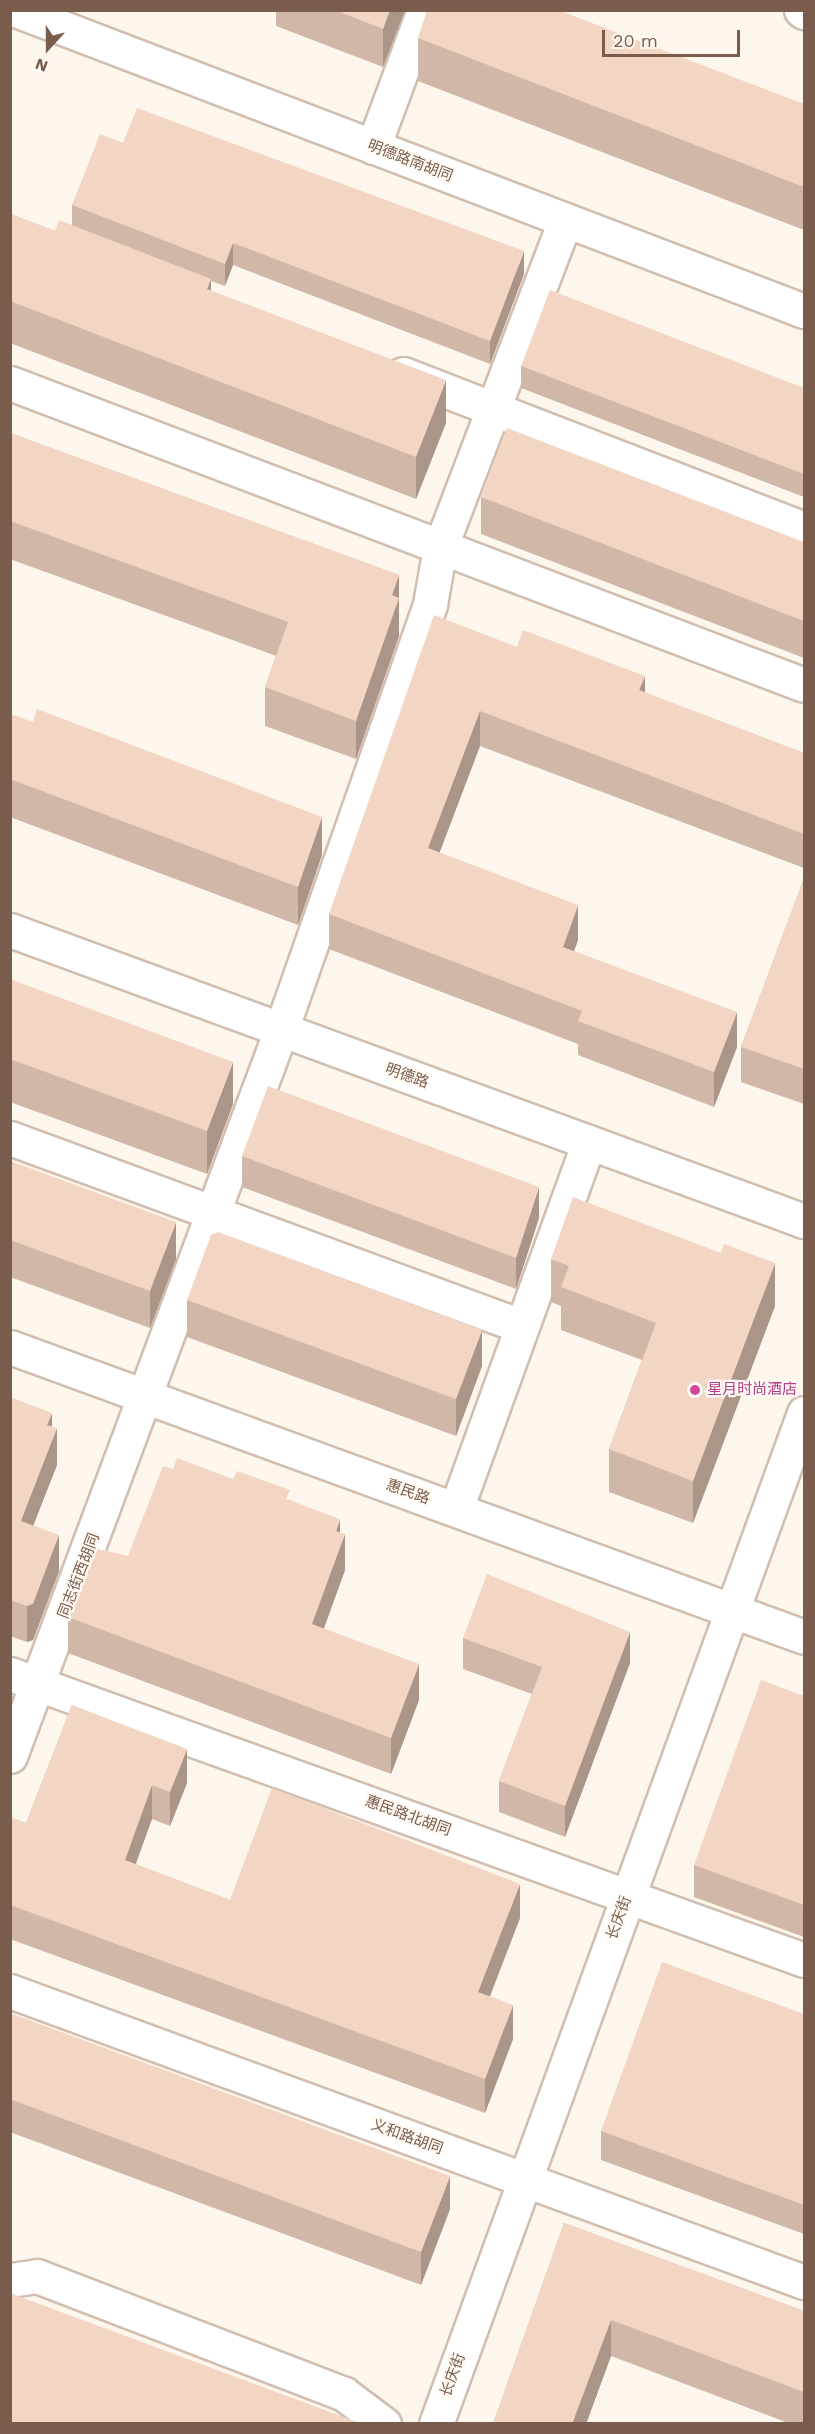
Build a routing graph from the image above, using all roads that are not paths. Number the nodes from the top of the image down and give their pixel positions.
1 (16, 10) edge
2 (424, 10) edge
3 (373, 147) junction
4 (566, 220) junction
5 (804, 311) edge
6 (372, 362) edge
7 (10, 383) edge
8 (493, 408) junction
9 (804, 529) edge
10 (440, 548) junction
11 (804, 685) edge
12 (10, 930) edge
13 (281, 1030) junction
14 (10, 1138) edge
15 (589, 1142) junction
16 (215, 1213) junction
17 (804, 1221) edge
18 (521, 1326) junction
19 (10, 1347) edge
20 (148, 1397) junction
21 (804, 1413) edge
22 (456, 1509) junction
23 (732, 1610) junction
24 (804, 1637) edge
25 (24, 1679) edge
26 (10, 1756) edge
27 (628, 1895) junction
28 (804, 1960) edge
29 (10, 1991) edge
30 (524, 2180) junction
31 (10, 2280) edge
32 (804, 2282) edge
33 (384, 2424) edge
34 (436, 2424) edge

1 - 3 street, 明德路南胡同
2 - 3 street
3 - 4 street, 明德路南胡同
4 - 5 street, 明德路南胡同
4 - 8 street, 同志街西胡同
6 - 8 street
7 - 10 street
8 - 9 street
8 - 10 street, 同志街西胡同
10 - 11 street
10 - 13 street, 同志街西胡同
12 - 13 street, 明德路
13 - 15 street, 明德路
13 - 16 street, 同志街西胡同
14 - 16 street
15 - 17 street, 明德路
15 - 18 street
16 - 18 street
16 - 20 street, 同志街西胡同
18 - 22 street
19 - 20 street, 惠民路
20 - 22 street, 惠民路
20 - 25 street, 同志街西胡同
21 - 23 street, 长庆街
22 - 23 street, 惠民路
23 - 24 street, 惠民路
23 - 27 street, 长庆街
25 - 26 street, 同志街西胡同
25 - 27 street, 惠民路北胡同
27 - 28 street, 惠民路北胡同
27 - 30 street, 长庆街
29 - 30 street, 义和路胡同
30 - 32 street, 义和路胡同
30 - 34 street, 长庆街
31 - 33 street

